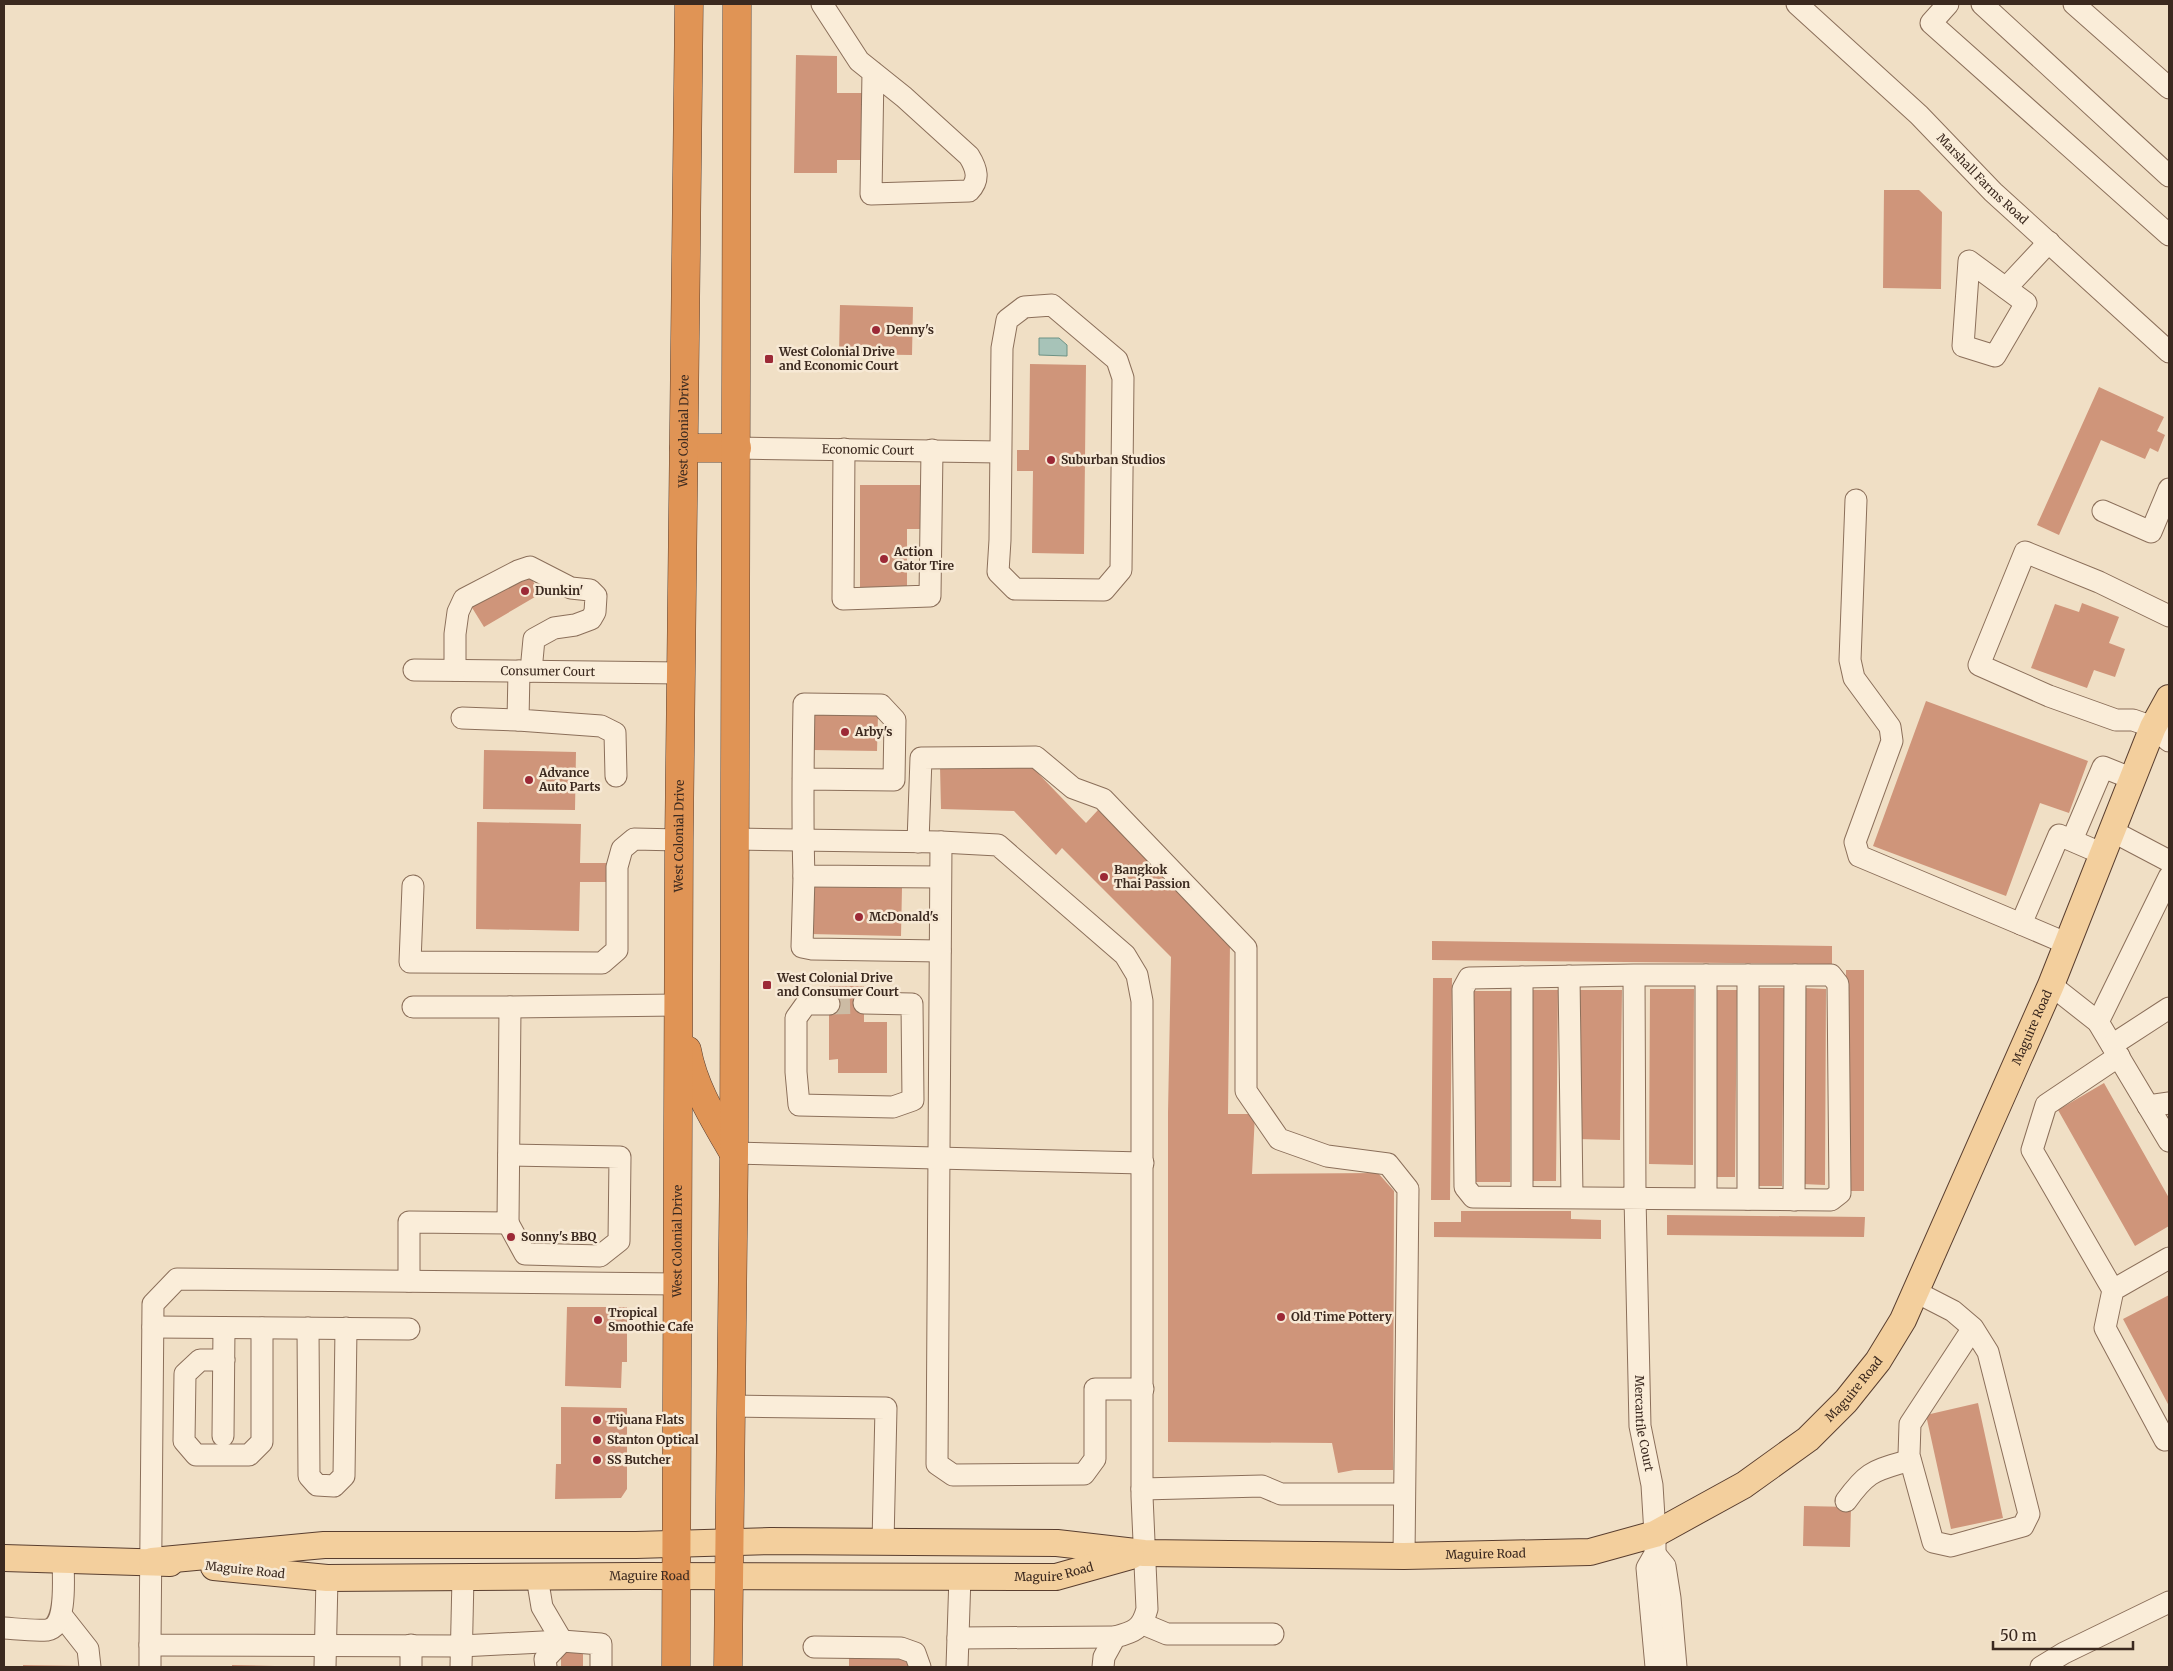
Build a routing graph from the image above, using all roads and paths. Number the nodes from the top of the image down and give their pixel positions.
1 (689, 4) edge
2 (737, 4) edge
3 (822, 4) edge
4 (1797, 4) edge
5 (1948, 4) edge
6 (1982, 4) edge
7 (2074, 4) edge
8 (873, 72) junction
9 (2169, 88) edge
10 (2169, 176) edge
11 (2169, 235) edge
12 (2049, 242) junction
13 (2006, 288) dead end
14 (2169, 352) edge
15 (684, 448) junction
16 (737, 448) junction
17 (844, 449) junction
18 (932, 450) junction
19 (1000, 452) junction
20 (2169, 489) edge
21 (1856, 500) dead end
22 (2103, 511) dead end
23 (2169, 616) edge
24 (414, 670) dead end
25 (455, 670) junction
26 (525, 671) junction
27 (681, 673) junction
28 (2169, 698) edge
29 (462, 718) dead end
30 (518, 720) junction
31 (2161, 734) edge
32 (894, 748) junction
33 (921, 758) junction
34 (616, 776) dead end
35 (803, 779) junction
36 (2133, 779) junction
37 (735, 839) junction
38 (679, 840) junction
39 (803, 840) junction
40 (2072, 840) junction
41 (918, 842) junction
42 (941, 842) junction
43 (2108, 842) junction
44 (2169, 861) edge
45 (804, 876) junction
46 (940, 877) junction
47 (2169, 877) edge
48 (413, 886) dead end
49 (2021, 924) junction
50 (2068, 944) junction
51 (940, 951) junction
52 (1634, 975) junction
53 (1706, 975) junction
54 (1748, 975) junction
55 (1795, 975) junction
56 (1569, 976) junction
57 (1522, 977) junction
58 (2051, 985) junction
59 (864, 1003) tunnel mouth
60 (829, 1004) tunnel mouth
61 (678, 1005) junction
62 (413, 1007) dead end
63 (510, 1008) junction
64 (2169, 1008) edge
65 (2098, 1022) junction
66 (2116, 1051) junction
67 (913, 1100) junction
68 (938, 1100) junction
69 (2169, 1103) edge
70 (2148, 1106) junction
71 (2169, 1141) edge
72 (734, 1153) junction
73 (509, 1155) junction
74 (938, 1159) junction
75 (1143, 1163) junction
76 (1522, 1197) junction
77 (1572, 1197) junction
78 (1635, 1197) junction
79 (1706, 1198) junction
80 (1748, 1199) junction
81 (1794, 1200) junction
82 (508, 1223) junction
83 (2169, 1258) edge
84 (409, 1281) junction
85 (678, 1284) junction
86 (2113, 1290) junction
87 (1916, 1292) junction
88 (152, 1327) junction
89 (224, 1328) junction
90 (262, 1328) junction
91 (308, 1328) junction
92 (346, 1328) junction
93 (1973, 1328) junction
94 (409, 1329) dead end
95 (224, 1360) junction
96 (1143, 1389) junction
97 (730, 1406) junction
98 (222, 1436) dead end
99 (2169, 1438) edge
100 (1910, 1460) junction
101 (1142, 1488) junction
102 (1404, 1494) junction
103 (1846, 1500) dead end
104 (883, 1543) junction
105 (676, 1544) junction
106 (729, 1544) junction
107 (1655, 1544) junction
108 (1144, 1553) junction
109 (1404, 1556) junction
110 (4, 1558) edge
111 (63, 1559) junction
112 (152, 1561) junction
113 (537, 1576) junction
114 (677, 1576) junction
115 (960, 1576) junction
116 (463, 1577) junction
117 (729, 1577) junction
118 (327, 1578) junction
119 (2169, 1602) edge
120 (62, 1616) junction
121 (1143, 1624) junction
122 (4, 1628) edge
123 (1273, 1634) dead end
124 (1115, 1637) junction
125 (958, 1638) junction
126 (562, 1641) junction
127 (150, 1645) junction
128 (326, 1645) junction
129 (411, 1645) junction
130 (461, 1646) junction
131 (814, 1647) dead end
132 (90, 1667) edge
133 (150, 1667) edge
134 (325, 1667) edge
135 (411, 1667) edge
136 (461, 1667) edge
137 (546, 1667) edge
138 (601, 1667) edge
139 (676, 1667) edge
140 (728, 1667) edge
141 (920, 1667) edge
142 (957, 1667) edge
143 (1103, 1667) edge
144 (1656, 1667) edge
145 (1676, 1667) edge
146 (2041, 1667) edge

1 - 15 highway, West Colonial Drive
2 - 16 highway
3 - 8 street
4 - 12 street, Marshall Farms Road
5 - 11 street
6 - 10 street
7 - 9 street
8 - 8 street
12 - 13 street
12 - 14 street, Marshall Farms Road
15 - 16 highway
15 - 27 highway, West Colonial Drive
16 - 17 street, Economic Court
16 - 37 highway
17 - 18 street, Economic Court
17 - 18 street
18 - 19 street, Economic Court
19 - 19 street
20 - 22 street
21 - 49 street
23 - 31 street
24 - 25 street, Consumer Court
25 - 26 street, Consumer Court
25 - 26 street
26 - 27 street, Consumer Court
26 - 30 street
27 - 38 highway, West Colonial Drive
28 - 31 main road, Maguire Road
29 - 30 street
30 - 34 street
31 - 36 main road, Maguire Road
32 - 33 street
32 - 35 street
32 - 35 street
33 - 41 street
33 - 102 street
35 - 39 street
36 - 40 street
36 - 43 main road, Maguire Road
37 - 39 street
37 - 72 highway
38 - 48 street
38 - 61 highway, West Colonial Drive
39 - 41 street
39 - 45 street
40 - 43 street
40 - 49 street
41 - 42 street
42 - 46 street
42 - 75 street
43 - 44 street
43 - 50 main road, Maguire Road
45 - 46 street
45 - 51 street
46 - 51 street
47 - 65 street
49 - 50 street
50 - 58 main road, Maguire Road
51 - 68 street
52 - 53 street
52 - 56 street
52 - 78 street, Mercantile Court
53 - 54 street
53 - 79 street
54 - 55 street
54 - 80 street
55 - 81 street
55 - 81 street
56 - 57 street
56 - 77 street
57 - 76 street
57 - 76 street
58 - 65 street
58 - 87 main road, Maguire Road
59 - 67 street
60 - 67 street
61 - 63 street
61 - 72 highway
61 - 85 highway, West Colonial Drive
62 - 63 street
63 - 73 street
64 - 66 street
65 - 66 street
66 - 70 street
66 - 86 street
67 - 68 street
68 - 74 street
69 - 70 street
70 - 71 street
72 - 74 street
72 - 97 highway
73 - 82 street
73 - 82 street
74 - 75 street
74 - 96 street
75 - 96 street
76 - 77 street
77 - 78 street
78 - 79 street
78 - 107 street, Mercantile Court
79 - 80 street
80 - 81 street
82 - 84 street
83 - 86 street
84 - 85 street
84 - 88 street
85 - 105 highway, West Colonial Drive
86 - 99 street
87 - 93 street
87 - 107 main road, Maguire Road
88 - 89 street
88 - 112 street
89 - 90 street
89 - 95 street
90 - 91 street
90 - 95 street
91 - 92 street
91 - 92 street
92 - 94 street
93 - 100 street
93 - 100 street
95 - 98 street
96 - 101 street
97 - 104 street
97 - 106 highway
100 - 103 street
101 - 102 street
101 - 108 street
102 - 109 street
104 - 106 main road, Maguire Road
104 - 108 main road, Maguire Road
105 - 106 main road, Maguire Road
105 - 112 main road, Maguire Road
105 - 114 highway, West Colonial Drive
106 - 117 highway
107 - 109 main road, Maguire Road
107 - 144 street
107 - 145 street
108 - 109 main road, Maguire Road
108 - 115 main road, Maguire Road
108 - 121 street
110 - 111 main road, Maguire Road
111 - 112 main road, Maguire Road
111 - 120 street
112 - 118 main road, Maguire Road
112 - 127 street
113 - 114 main road, Maguire Road
113 - 116 main road, Maguire Road
113 - 126 street
114 - 117 main road, Maguire Road
114 - 139 highway, West Colonial Drive
115 - 117 main road, Maguire Road
115 - 125 street
116 - 118 main road, Maguire Road
116 - 130 street
117 - 140 highway
118 - 128 street
119 - 146 street
120 - 122 street
120 - 132 street
121 - 123 street
121 - 124 street
124 - 125 street
124 - 143 street
125 - 142 street
126 - 130 street
126 - 137 street
126 - 138 street
127 - 128 street
127 - 133 street
128 - 129 street
128 - 134 street
129 - 130 street
129 - 135 street
130 - 136 street
131 - 141 street

